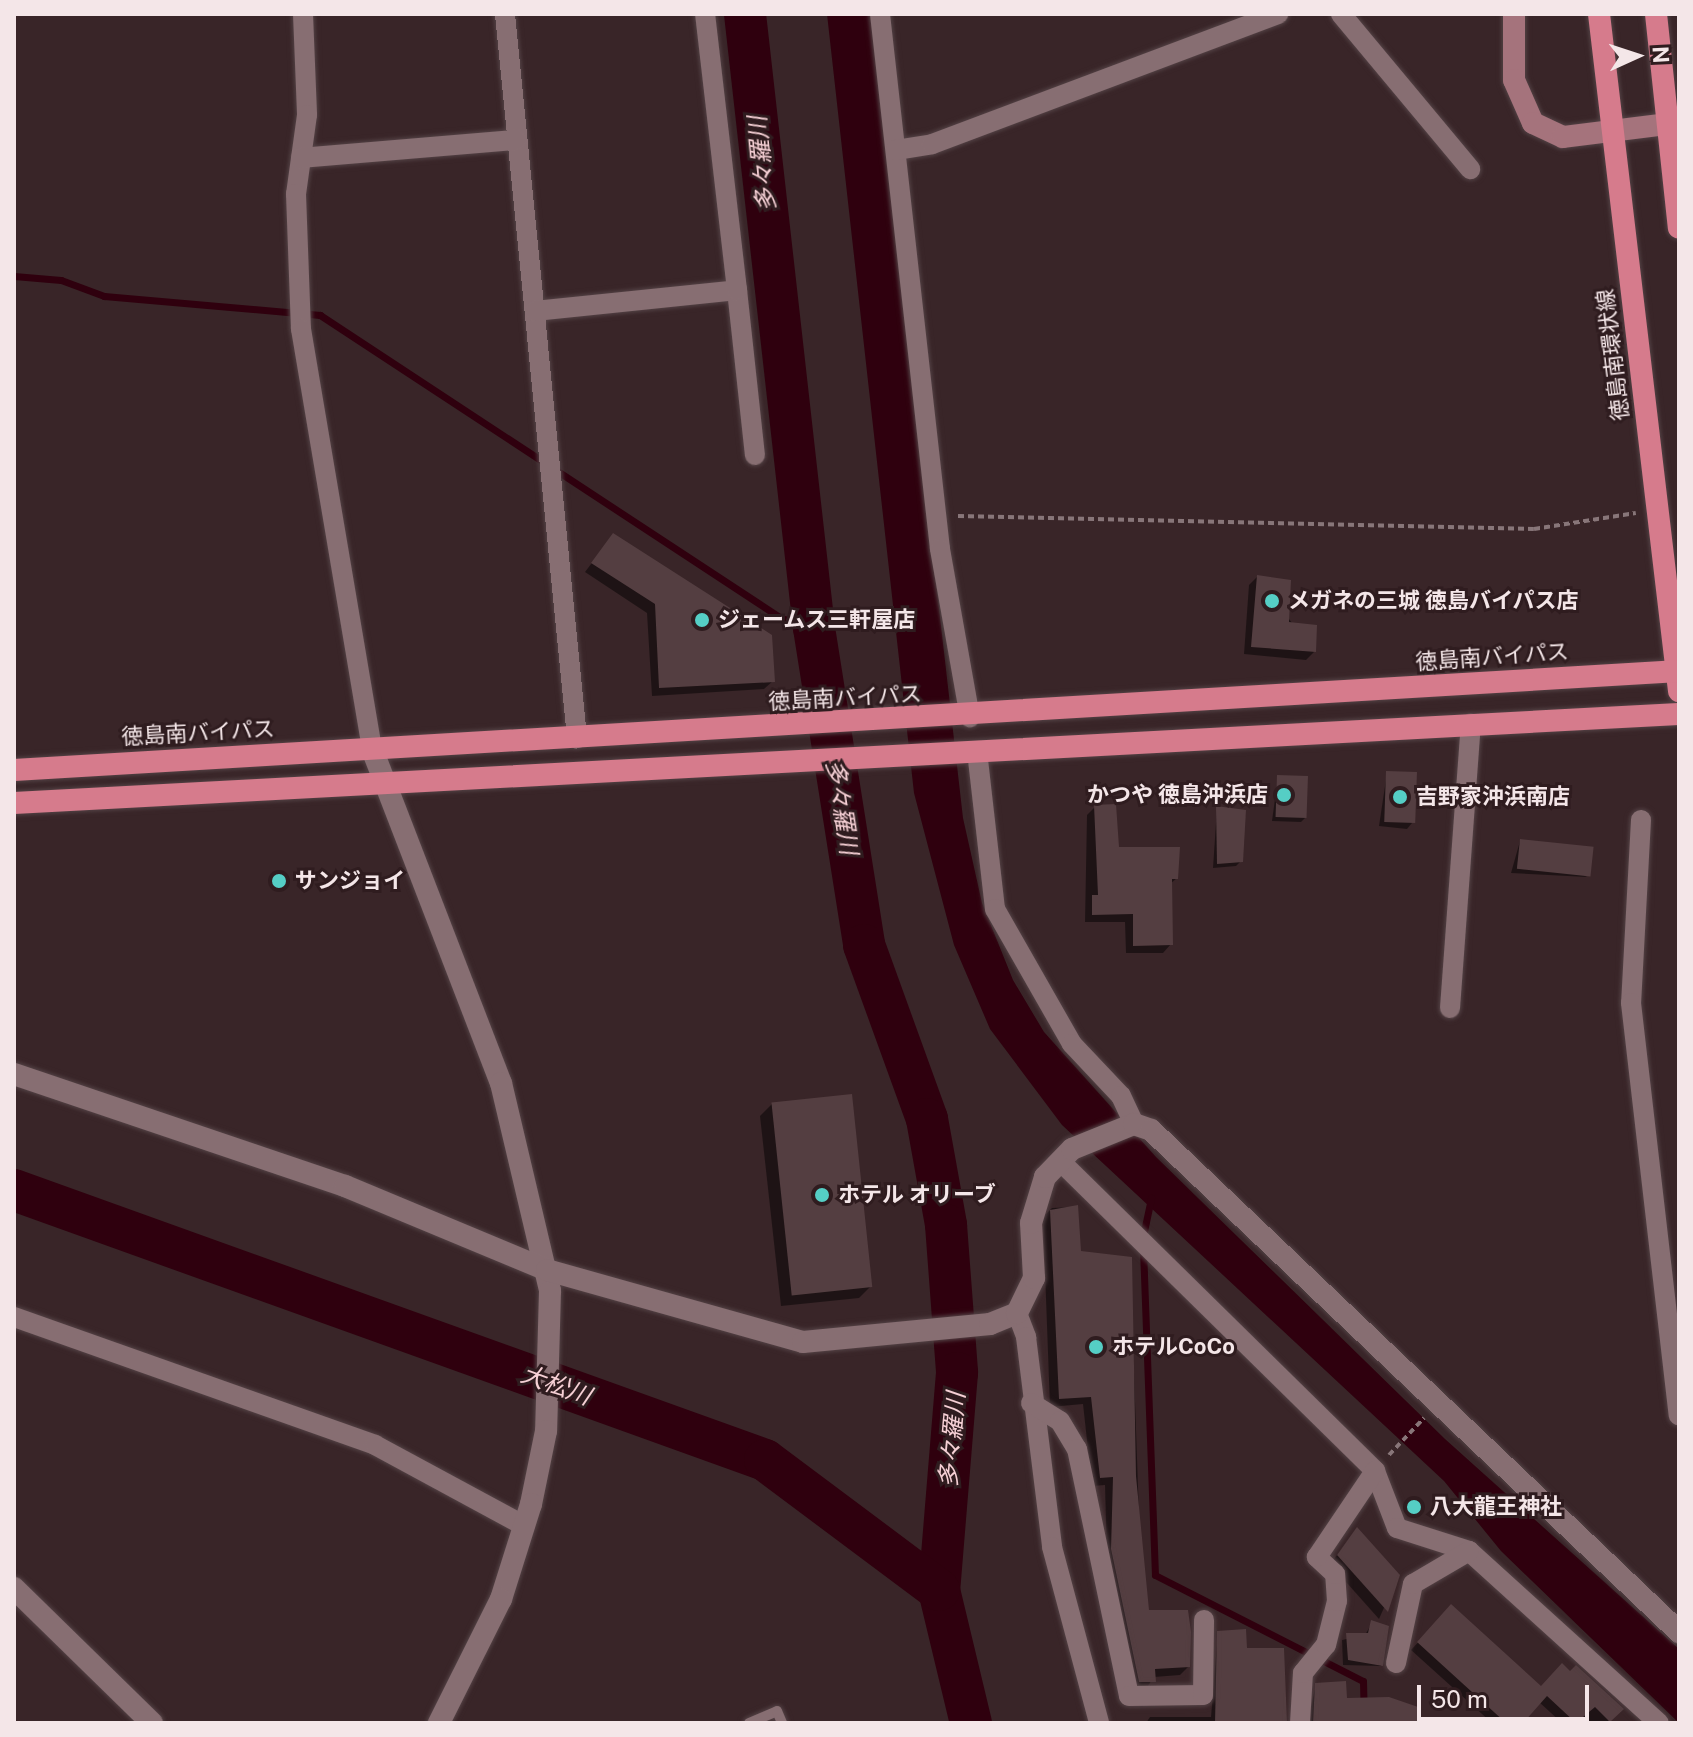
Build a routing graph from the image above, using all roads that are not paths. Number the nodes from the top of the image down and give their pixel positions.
1 (303, 14) edge
2 (505, 14) edge
3 (705, 14) edge
4 (880, 14) edge
5 (1278, 14) edge
6 (1341, 14) edge
7 (1514, 14) edge
8 (1599, 14) edge
9 (1656, 14) edge
10 (1673, 123) edge
11 (1614, 132) junction
12 (516, 140) junction
13 (896, 150) junction
14 (301, 158) junction
15 (1470, 169) dead end
16 (1679, 228) edge
17 (737, 290) junction
18 (535, 311) junction
19 (755, 455) dead end
20 (1678, 677) edge
21 (1679, 714) edge
22 (966, 717) junction
23 (1471, 724) junction
24 (577, 738) junction
25 (372, 749) junction
26 (970, 751) junction
27 (14, 770) edge
28 (383, 782) junction
29 (14, 803) edge
30 (1641, 820) dead end
31 (1450, 1008) dead end
32 (14, 1074) edge
33 (1127, 1124) junction
34 (1066, 1155) junction
35 (548, 1280) junction
36 (1017, 1313) junction
37 (14, 1317) edge
38 (1031, 1403) junction
39 (1679, 1415) edge
40 (1380, 1465) junction
41 (528, 1515) junction
42 (1469, 1551) junction
43 (14, 1588) edge
44 (1204, 1620) dead end
45 (1679, 1632) edge
46 (1396, 1663) dead end
47 (152, 1723) edge
48 (439, 1723) edge
49 (749, 1723) edge
50 (782, 1723) edge
51 (1099, 1723) edge
52 (1300, 1723) edge
53 (1659, 1723) edge

1 - 14 street
2 - 12 street
3 - 17 street
4 - 13 street
5 - 13 street
6 - 15 street
7 - 11 main road
8 - 11 highway, 徳島南環状線
9 - 10 highway
10 - 11 main road
10 - 16 highway
11 - 20 highway, 徳島南環状線
12 - 14 street
12 - 18 street
13 - 22 street
14 - 25 street
17 - 18 street
17 - 19 street
18 - 24 street
20 - 22 highway, 徳島南バイパス
21 - 23 highway
22 - 24 highway, 徳島南バイパス
23 - 26 highway
23 - 31 street
24 - 25 highway, 徳島南バイパス
25 - 27 highway, 徳島南バイパス
25 - 28 street
26 - 28 highway
26 - 33 street
28 - 29 highway
28 - 35 street
30 - 39 street
32 - 35 street
33 - 34 street
33 - 45 street
34 - 36 street
34 - 40 street
35 - 36 street
35 - 41 street
36 - 38 street
37 - 41 street
38 - 44 street
38 - 51 street
40 - 42 street
40 - 52 street
41 - 48 street
42 - 46 street
42 - 53 street
43 - 47 street
49 - 50 lane

